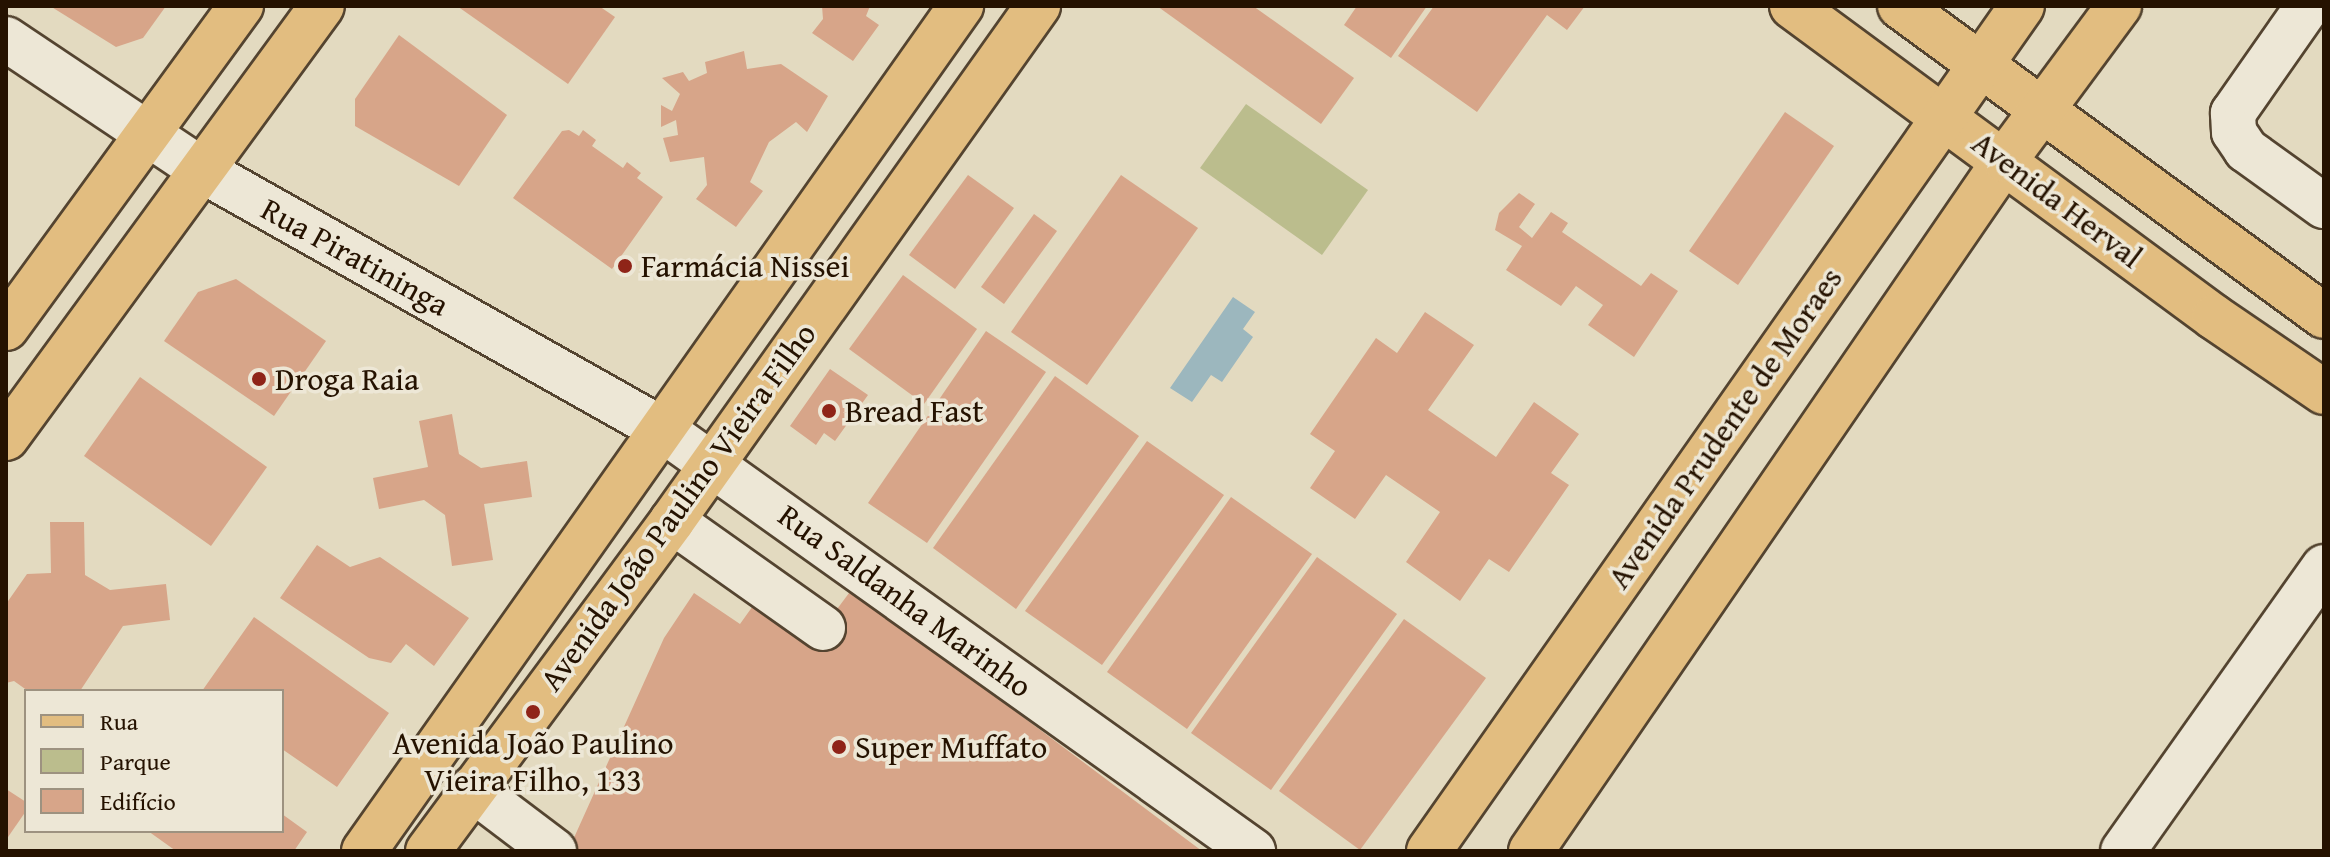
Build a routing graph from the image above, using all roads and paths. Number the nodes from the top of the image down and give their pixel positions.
1 (241, 6) edge
2 (322, 6) edge
3 (961, 6) edge
4 (1038, 6) edge
5 (1792, 6) edge
6 (1900, 6) edge
7 (2022, 6) edge
8 (2119, 6) edge
9 (2308, 6) edge
10 (6, 39) edge
11 (1982, 61) junction
12 (2044, 110) junction
13 (1943, 115) junction
14 (147, 136) junction
15 (2005, 160) junction
16 (203, 171) junction
17 (2324, 206) edge
18 (2321, 314) edge
19 (2214, 317) junction
20 (6, 328) edge
21 (2324, 392) edge
22 (663, 430) junction
23 (6, 438) edge
24 (712, 462) junction
25 (672, 521) junction
26 (2324, 567) edge
27 (823, 628) dead end
28 (472, 789) junction
29 (364, 851) edge
30 (428, 851) edge
31 (554, 851) edge
32 (1253, 851) edge
33 (1429, 851) edge
34 (1531, 851) edge
35 (2123, 851) edge

1 - 14 main road
2 - 16 main road
3 - 22 main road, Avenida João Paulino Vieira Filho
4 - 24 main road, Avenida João Paulino Vieira Filho
5 - 13 main road, Avenida Herval
6 - 11 main road, Avenida Herval
7 - 11 main road, Avenida Prudente de Moraes
8 - 12 main road
9 - 17 street
10 - 14 street, Rua Piratininga
11 - 12 main road, Avenida Herval
11 - 13 main road, Avenida Prudente de Moraes
12 - 15 main road
12 - 18 main road, Avenida Herval
13 - 15 main road, Avenida Herval
13 - 33 main road, Avenida Prudente de Moraes
14 - 16 street, Rua Piratininga
14 - 20 main road
15 - 19 main road, Avenida Herval
15 - 34 main road
16 - 22 street, Rua Piratininga
16 - 23 main road
18 - 19 main road
19 - 21 main road, Avenida Herval
22 - 24 street, Rua Piratininga
22 - 29 main road, Avenida João Paulino Vieira Filho
24 - 25 main road, Avenida João Paulino Vieira Filho
24 - 32 street, Rua Saldanha Marinho
25 - 27 street
25 - 28 main road, Avenida João Paulino Vieira Filho
26 - 35 street
28 - 30 main road, Avenida João Paulino Vieira Filho
28 - 31 street

